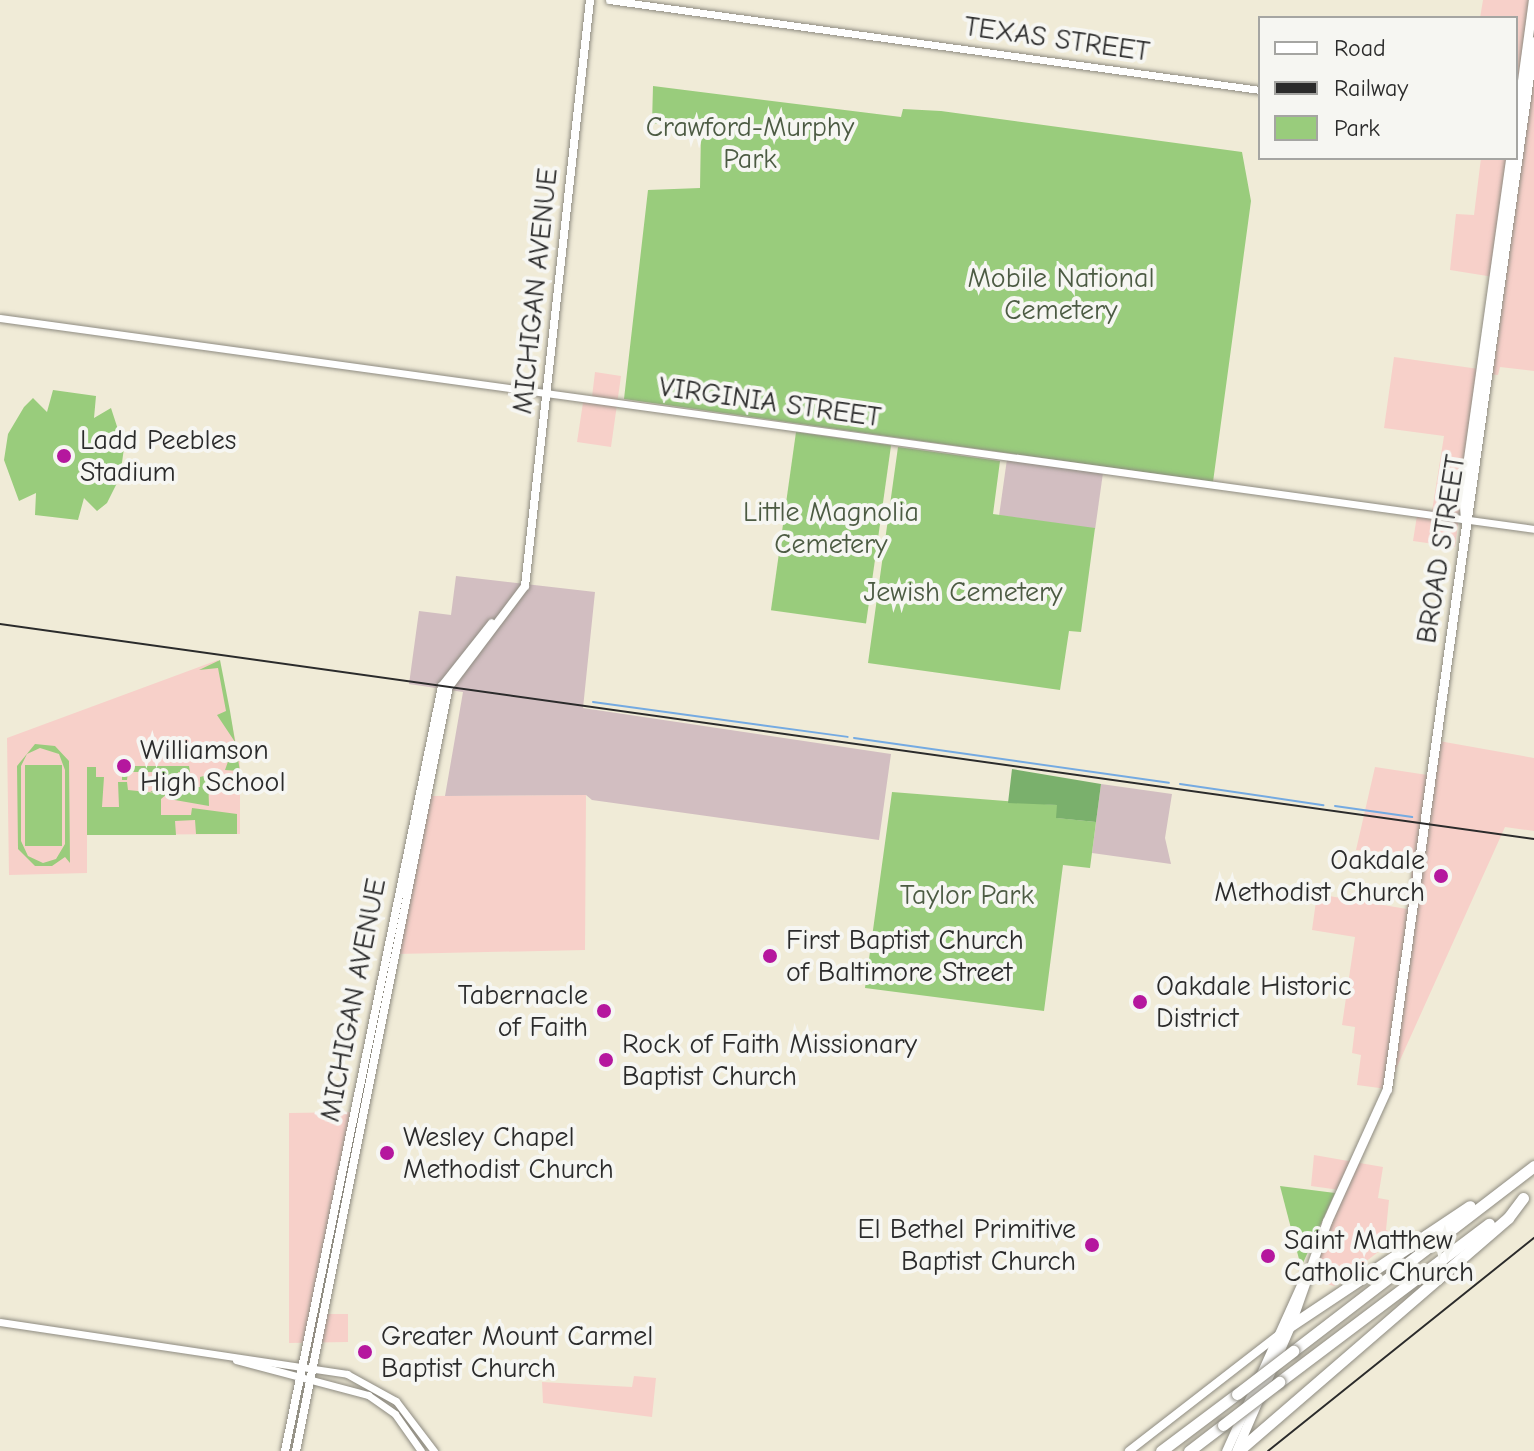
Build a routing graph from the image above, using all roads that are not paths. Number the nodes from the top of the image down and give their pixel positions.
1 (590, 0) edge
2 (609, 0) edge
3 (1533, 0) edge
4 (1534, 41) edge
5 (1258, 90) edge
6 (1518, 126) edge
7 (1534, 129) edge
8 (1510, 160) edge
9 (1514, 160) edge
10 (0, 318) edge
11 (547, 393) junction
12 (1465, 520) junction
13 (1534, 529) edge
14 (525, 586) junction
15 (1534, 1166) edge
16 (1512, 1183) junction
17 (1534, 1190) edge
18 (1523, 1198) junction
19 (1304, 1278) junction
20 (319, 1284) junction
21 (329, 1287) junction
22 (0, 1322) edge
23 (1290, 1326) junction
24 (1275, 1338) junction
25 (301, 1371) junction
26 (312, 1373) junction
27 (285, 1451) edge
28 (296, 1451) edge
29 (421, 1451) edge
30 (434, 1451) edge
31 (1129, 1451) edge
32 (1161, 1451) edge
33 (1189, 1451) edge
34 (1226, 1451) edge
35 (1237, 1451) edge

1 - 11 main road, MICHIGAN AVENUE
2 - 5 street, TEXAS STREET
3 - 6 main road
4 - 6 main road, BROAD STREET
6 - 7 street
8 - 12 main road
9 - 12 main road, BROAD STREET
10 - 11 street, VIRGINIA STREET
11 - 12 street, VIRGINIA STREET
11 - 14 main road, MICHIGAN AVENUE
12 - 13 street, VIRGINIA STREET
12 - 19 main road, BROAD STREET
14 - 20 main road, MICHIGAN AVENUE
14 - 21 main road, MICHIGAN AVENUE
15 - 16 highway
16 - 23 highway
16 - 32 highway, bridge
17 - 18 highway
18 - 33 highway, bridge
18 - 35 highway
19 - 23 main road
19 - 24 main road
20 - 21 main road
20 - 25 main road, MICHIGAN AVENUE
21 - 26 main road, MICHIGAN AVENUE
22 - 25 street
23 - 24 main road
23 - 35 main road
24 - 31 main road
24 - 34 main road
25 - 26 street
25 - 27 main road, MICHIGAN AVENUE
26 - 28 main road, MICHIGAN AVENUE
26 - 29 street
26 - 30 street

